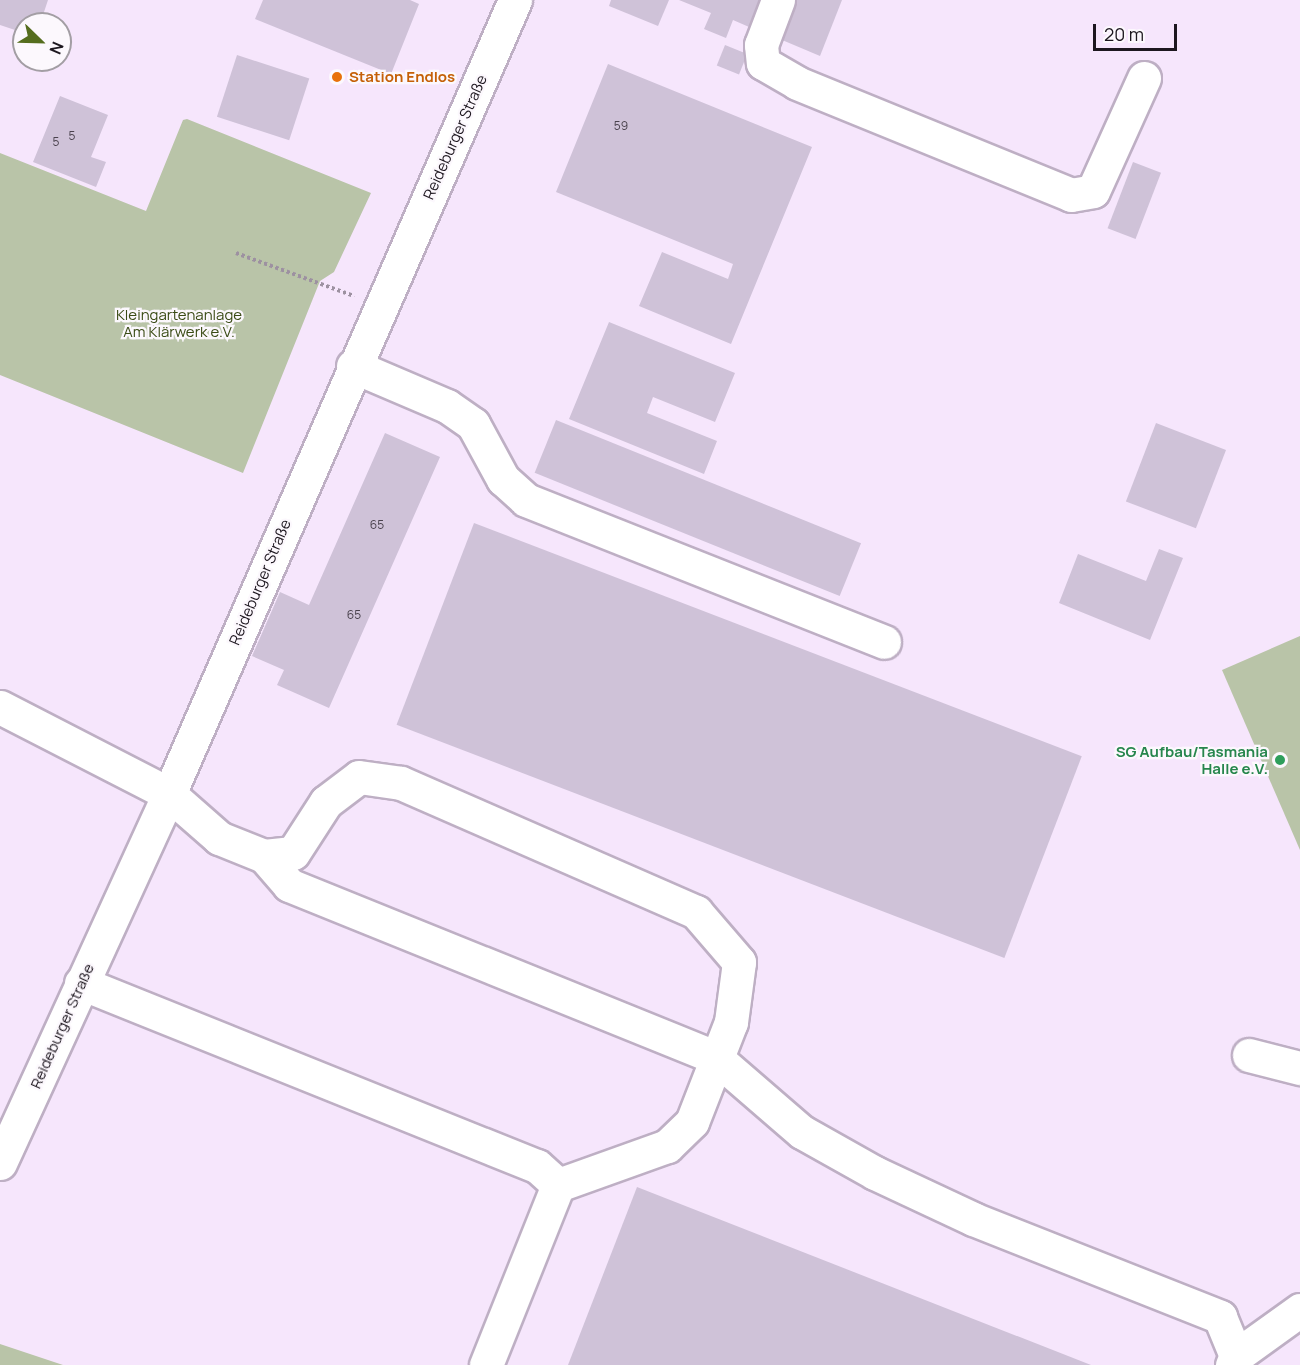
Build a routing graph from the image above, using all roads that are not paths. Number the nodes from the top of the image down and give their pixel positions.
1 (515, 0) edge
2 (778, 0) edge
3 (1144, 78) dead end
4 (353, 366) junction
5 (884, 642) dead end
6 (0, 707) edge
7 (169, 794) junction
8 (264, 856) junction
9 (81, 983) junction
10 (1249, 1054) dead end
11 (715, 1057) junction
12 (1300, 1068) edge
13 (0, 1163) edge
14 (558, 1185) junction
15 (1300, 1310) edge
16 (1234, 1361) edge
17 (486, 1365) edge

1 - 4 street, Reideburger Straße
2 - 3 street
4 - 5 street
4 - 7 street, Reideburger Straße
6 - 7 street
7 - 8 street
7 - 9 street, Reideburger Straße
8 - 11 street
8 - 11 street
9 - 13 street, Reideburger Straße
9 - 14 street
10 - 12 street
11 - 14 street
11 - 16 street
14 - 17 street
15 - 16 street

